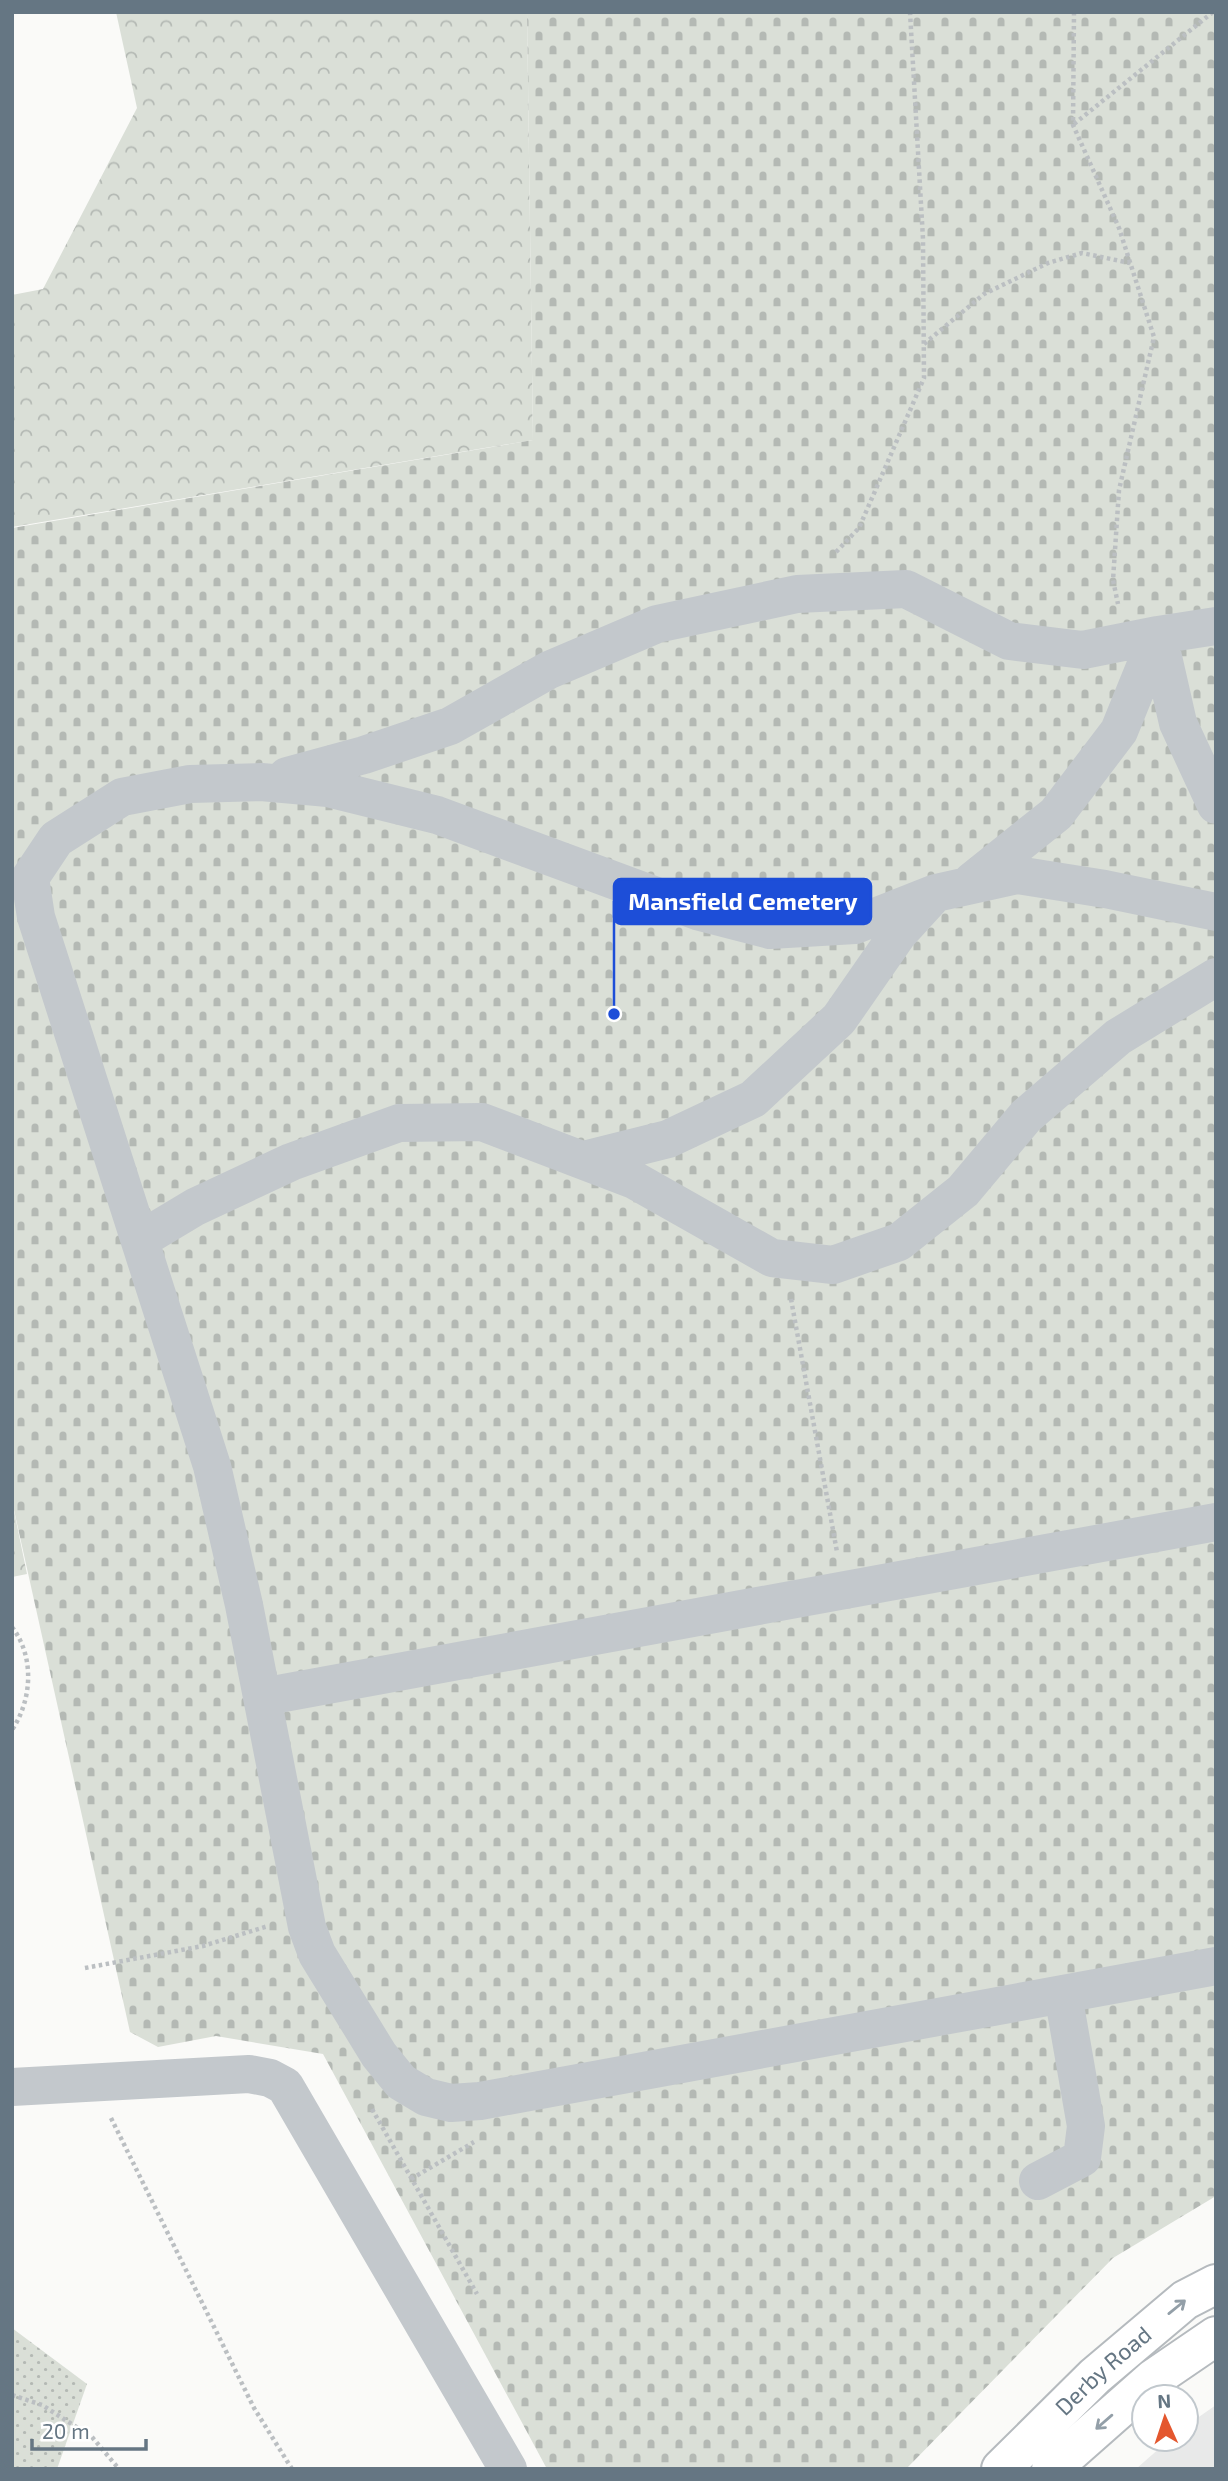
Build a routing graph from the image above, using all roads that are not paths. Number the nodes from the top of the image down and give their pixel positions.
1 (1216, 626) edge
2 (1142, 638) junction
3 (261, 782) junction
4 (1216, 806) edge
5 (950, 890) junction
6 (1216, 912) edge
7 (1216, 977) edge
8 (584, 1160) junction
9 (140, 1240) junction
10 (1216, 1522) edge
11 (262, 1697) junction
12 (1216, 1966) edge
13 (1063, 1994) junction
14 (12, 2087) edge
15 (1038, 2181) dead end
16 (1216, 2284) edge
17 (1216, 2336) edge
18 (508, 2469) edge
19 (1001, 2469) edge
20 (1051, 2469) edge

1 - 2 lane
2 - 3 lane
2 - 4 lane
2 - 5 lane
3 - 5 lane
3 - 9 lane
5 - 6 lane
5 - 8 lane
7 - 8 lane
8 - 9 lane
9 - 11 lane
10 - 11 lane
11 - 13 lane
12 - 13 lane
13 - 15 lane
14 - 18 lane
19 -> 16 main road, Derby Road
17 -> 20 main road, Derby Road

